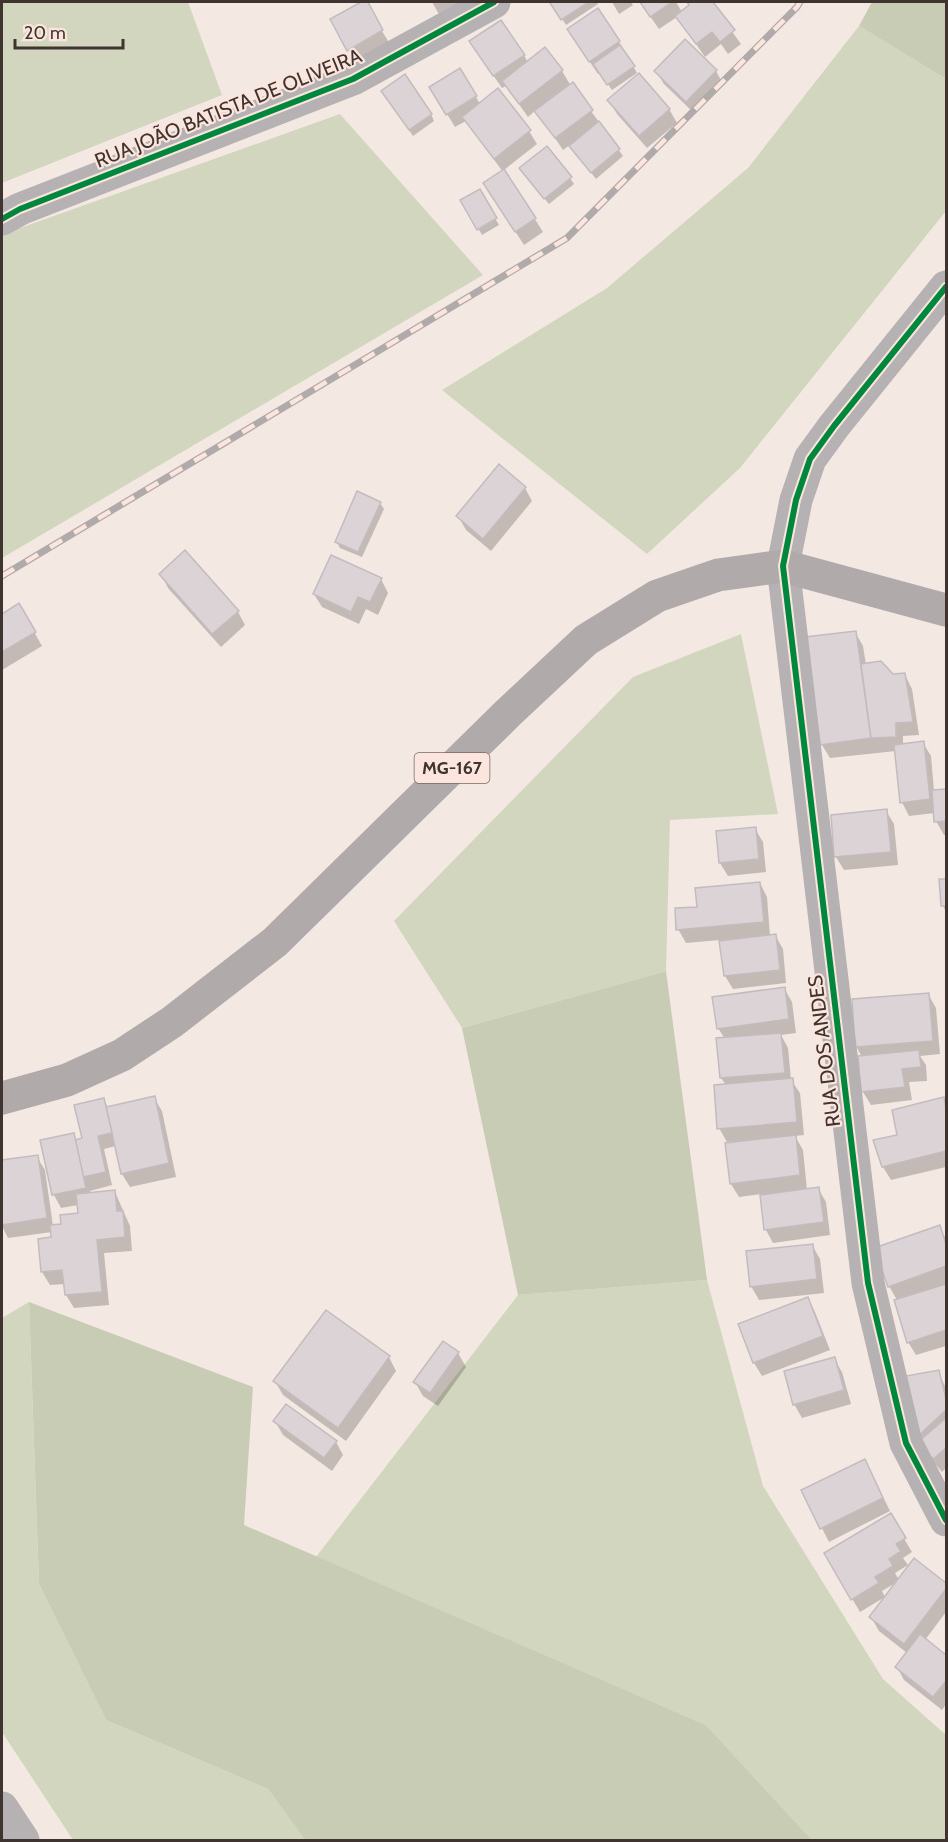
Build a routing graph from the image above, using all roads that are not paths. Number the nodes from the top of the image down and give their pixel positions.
1 (494, 2) edge
2 (2, 219) edge
3 (946, 287) edge
4 (783, 566) junction
5 (946, 610) edge
6 (2, 1098) edge
7 (946, 1520) edge
8 (2, 1808) edge
9 (23, 1840) edge

1 - 2 street, RUA JOÃO BATISTA DE OLIVEIRA
3 - 4 street, RUA DOS ANDES
4 - 5 main road, MG-167
4 - 6 main road, MG-167
4 - 7 street, RUA DOS ANDES
8 - 9 street

